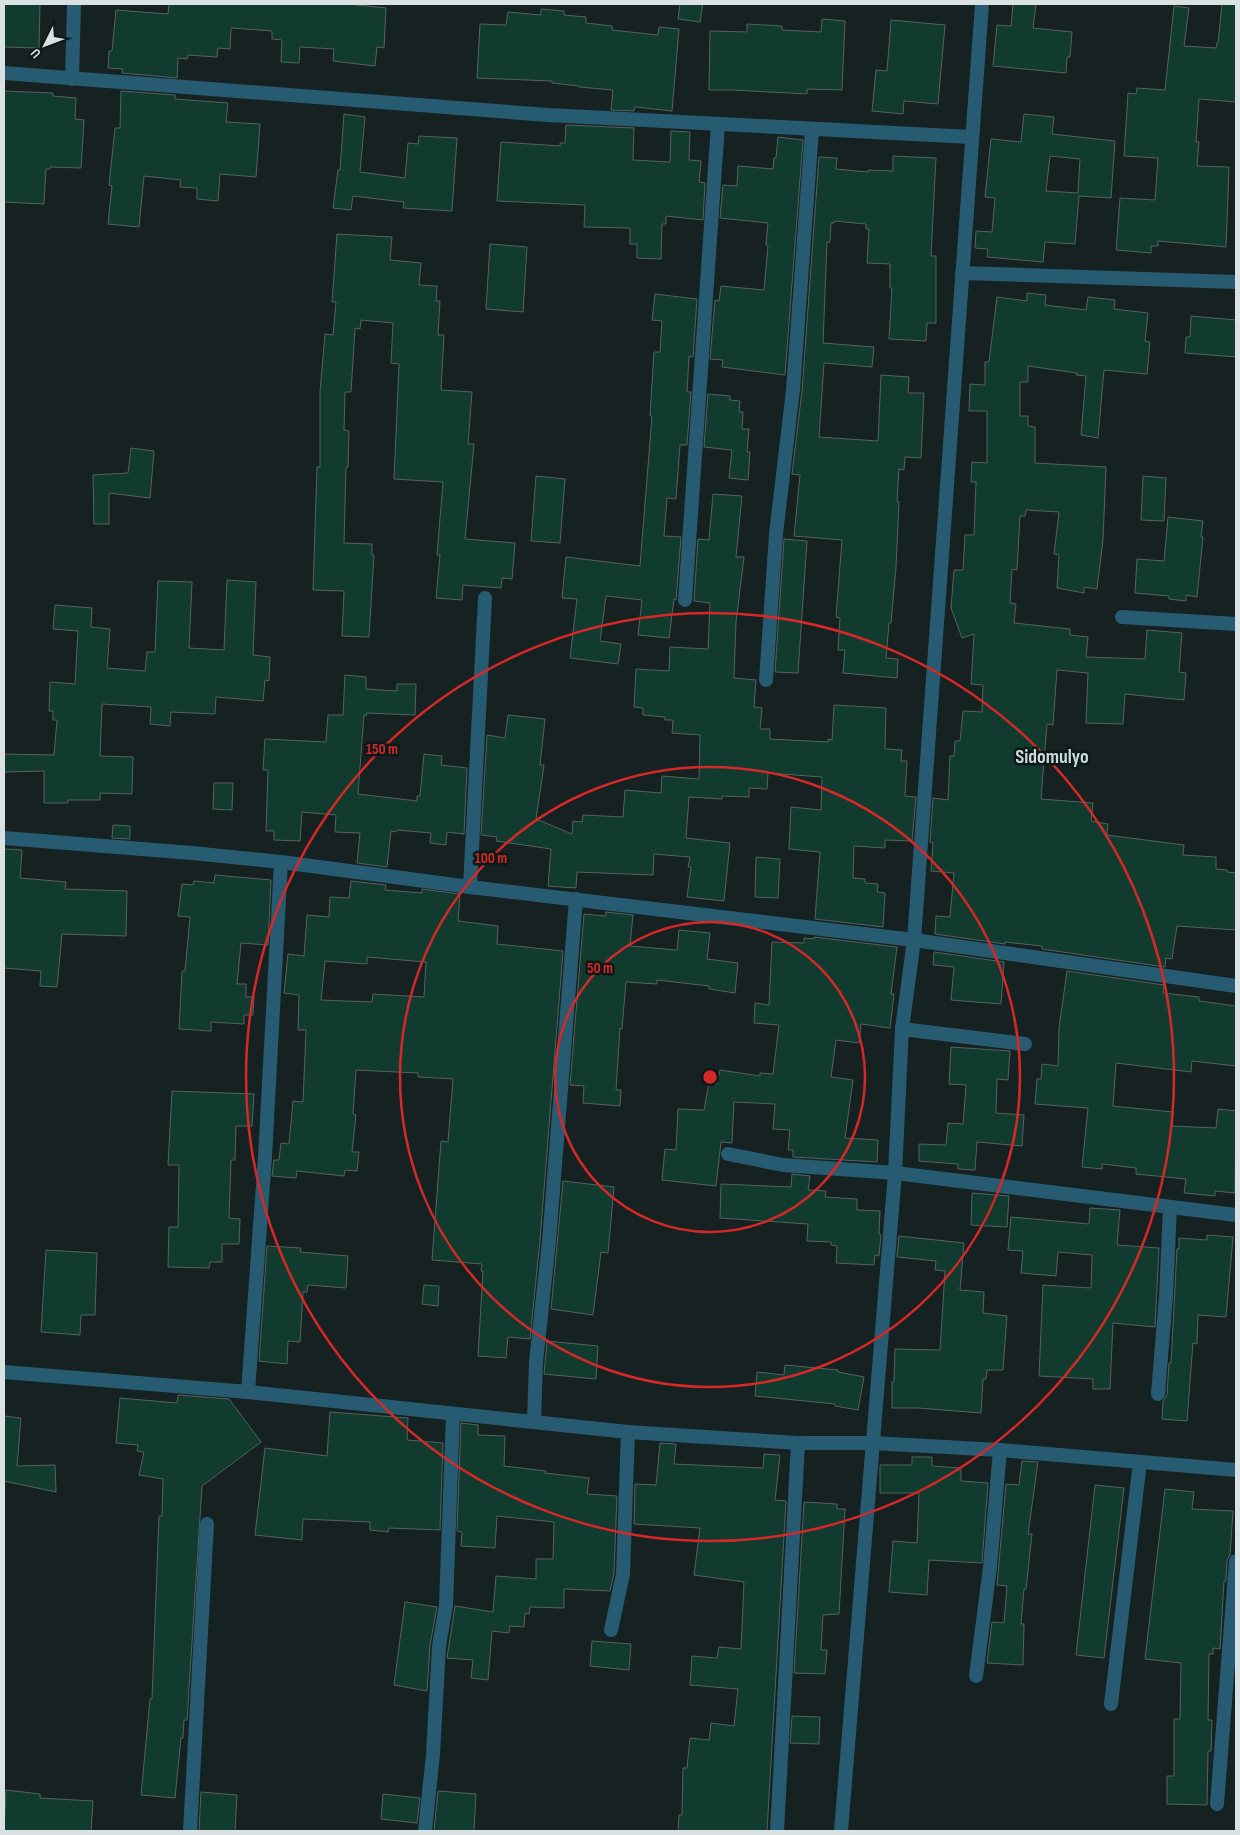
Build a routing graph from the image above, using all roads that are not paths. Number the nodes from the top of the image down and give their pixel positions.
1 (74, 4) edge
2 (982, 4) edge
3 (4, 73) edge
4 (72, 79) junction
5 (718, 124) junction
6 (812, 130) junction
7 (971, 137) junction
8 (962, 273) junction
9 (1236, 282) edge
10 (486, 598) dead end
11 (685, 600) dead end
12 (1122, 617) dead end
13 (1236, 624) edge
14 (766, 680) dead end
15 (4, 838) edge
16 (281, 862) junction
17 (470, 887) junction
18 (576, 899) junction
19 (914, 940) junction
20 (1236, 986) edge
21 (902, 1029) junction
22 (1025, 1044) dead end
23 (728, 1154) dead end
24 (895, 1173) junction
25 (1170, 1208) junction
26 (1236, 1215) edge
27 (4, 1372) edge
28 (248, 1392) junction
29 (1158, 1394) dead end
30 (453, 1414) junction
31 (534, 1421) junction
32 (628, 1432) junction
33 (872, 1443) junction
34 (798, 1444) junction
35 (1000, 1450) junction
36 (1140, 1462) junction
37 (1236, 1470) edge
38 (207, 1524) dead end
39 (1236, 1561) edge
40 (611, 1630) dead end
41 (976, 1676) dead end
42 (1111, 1704) dead end
43 (1217, 1804) dead end
44 (190, 1831) edge
45 (425, 1831) edge
46 (777, 1831) edge
47 (841, 1831) edge

1 - 4 street
2 - 7 street
3 - 4 street
4 - 5 street
5 - 6 street
5 - 11 street
6 - 7 street
6 - 14 street
7 - 8 street
8 - 9 street
8 - 19 street
10 - 17 street
12 - 13 street
15 - 16 street
16 - 17 street
16 - 28 street
17 - 18 street
18 - 19 street
18 - 31 street
19 - 20 street
19 - 21 street
21 - 22 street
21 - 24 street
23 - 24 street
24 - 25 street
24 - 33 street
25 - 26 street
25 - 29 street
27 - 28 street
28 - 30 street
30 - 31 street
30 - 45 street
31 - 32 street
32 - 34 street
32 - 40 street
33 - 34 street
33 - 35 street
33 - 47 street
34 - 46 street
35 - 36 street
35 - 41 street
36 - 37 street
36 - 42 street
38 - 44 street
39 - 43 street

